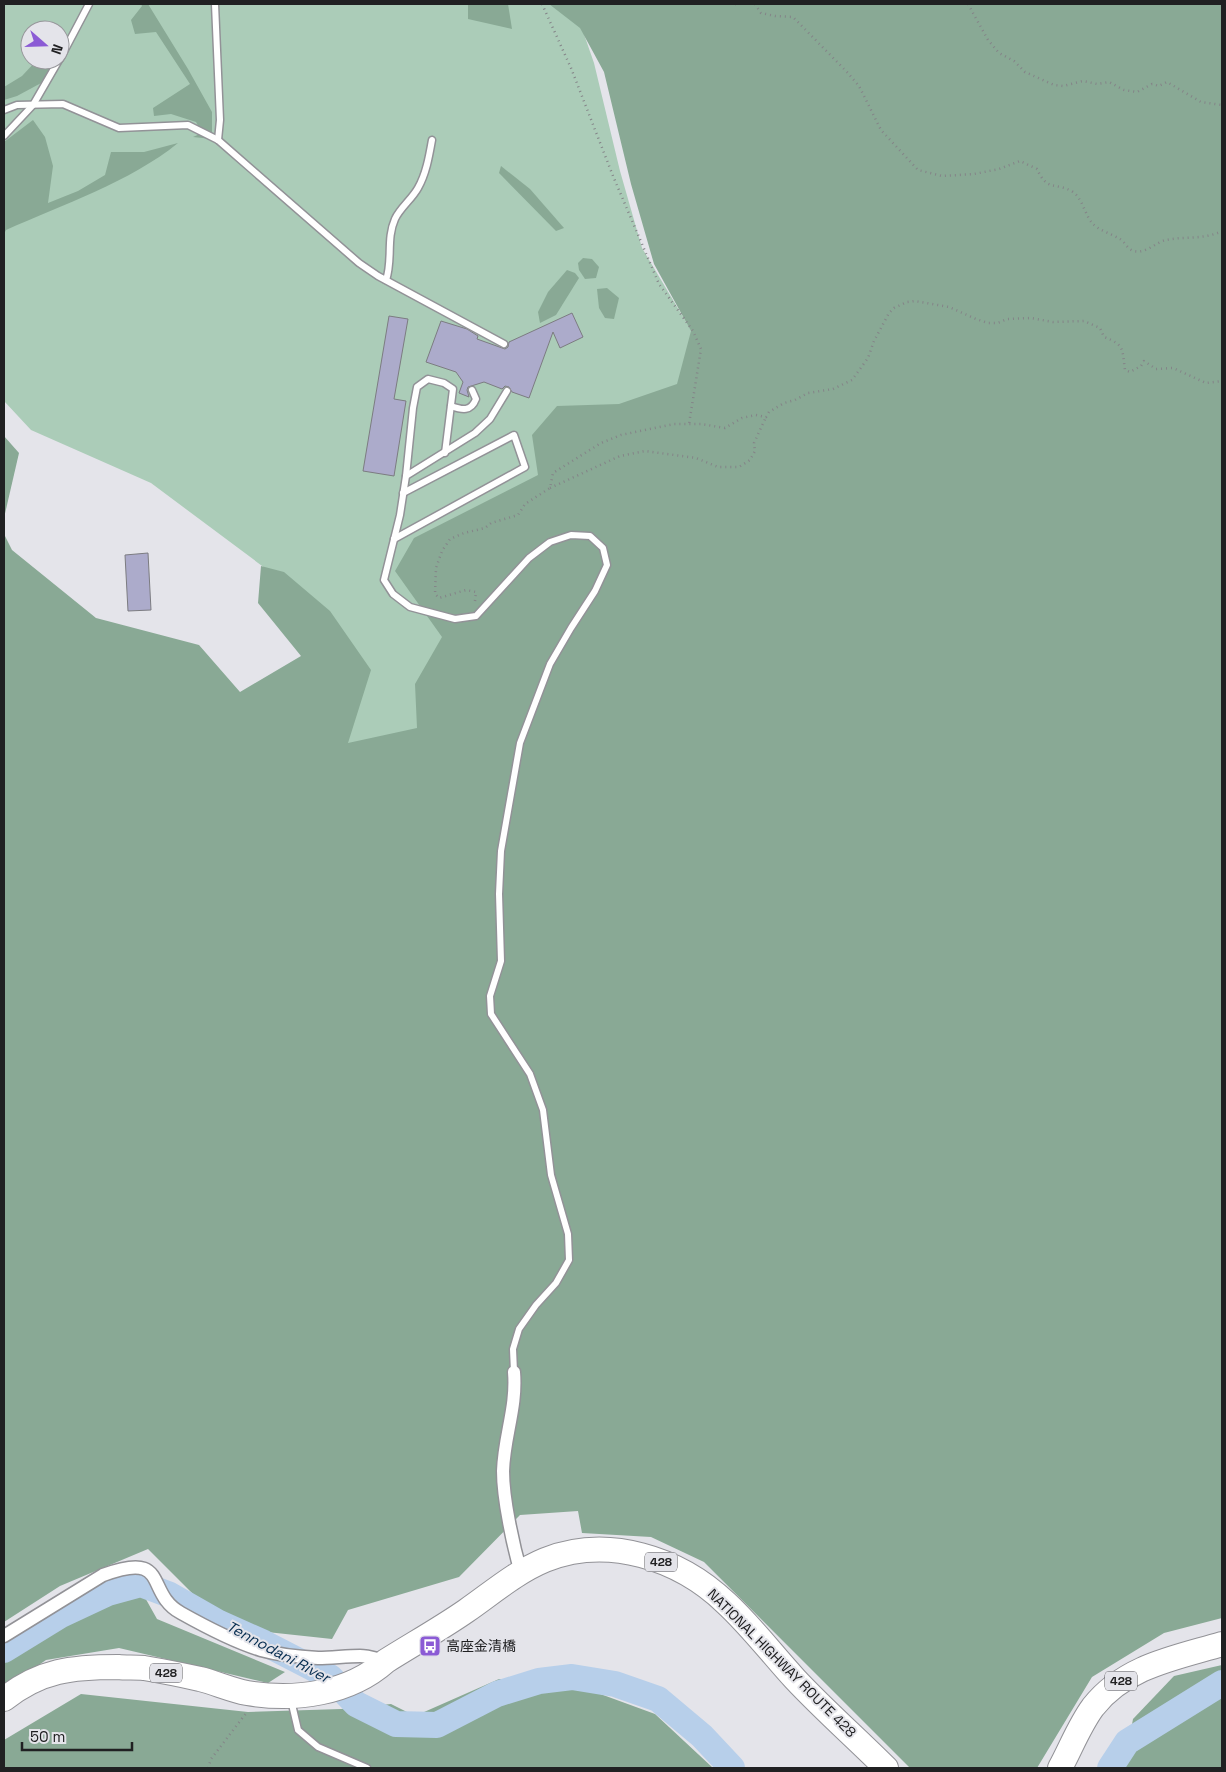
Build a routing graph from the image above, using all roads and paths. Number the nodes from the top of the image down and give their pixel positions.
1 (89, 4) edge
2 (215, 4) edge
3 (542, 4) edge
4 (755, 4) edge
5 (968, 4) edge
6 (70, 41) edge
7 (54, 70) edge
8 (33, 105) junction
9 (1222, 105) edge
10 (4, 110) edge
11 (4, 136) edge
12 (218, 140) junction
13 (432, 140) dead end
14 (1222, 231) edge
15 (386, 280) junction
16 (504, 344) dead end
17 (1222, 381) edge
18 (461, 387) dead end
19 (453, 389) junction
20 (472, 390) dead end
21 (507, 391) dead end
22 (451, 406) junction
23 (766, 417) junction
24 (689, 424) junction
25 (445, 453) junction
26 (406, 476) junction
27 (550, 488) junction
28 (403, 493) junction
29 (394, 539) junction
30 (471, 616) junction
31 (514, 1372) joint
32 (520, 1573) junction
33 (4, 1636) edge
34 (1222, 1644) edge
35 (380, 1665) junction
36 (260, 1694) junction
37 (290, 1696) junction
38 (4, 1699) edge
39 (208, 1768) edge
40 (367, 1768) edge
41 (886, 1768) edge
42 (1060, 1768) edge

1 - 6 lane
2 - 12 lane
3 - 24 path
4 - 14 path
5 - 9 path
7 - 8 lane
8 - 10 lane
8 - 11 lane
8 - 12 lane
12 - 15 lane
13 - 15 lane
15 - 16 lane
17 - 23 path
18 - 19 lane
19 - 22 lane
19 - 26 lane
20 - 22 lane
21 - 25 lane
22 - 25 lane
23 - 24 path
23 - 27 path
24 - 27 path
25 - 26 lane
26 - 28 lane
27 - 30 path
28 - 29 lane
28 - 29 lane
29 - 30 lane
30 - 31 lane
31 - 32 street
32 - 35 highway, NATIONAL HIGHWAY ROUTE 428 / 428
32 - 41 highway, NATIONAL HIGHWAY ROUTE 428 / 428
33 - 35 street
34 - 42 highway, 428
35 - 37 highway, NATIONAL HIGHWAY ROUTE 428 / 428
36 - 37 highway, NATIONAL HIGHWAY ROUTE 428 / 428
36 - 38 highway, NATIONAL HIGHWAY ROUTE 428 / 428
36 - 39 path
37 - 40 lane

